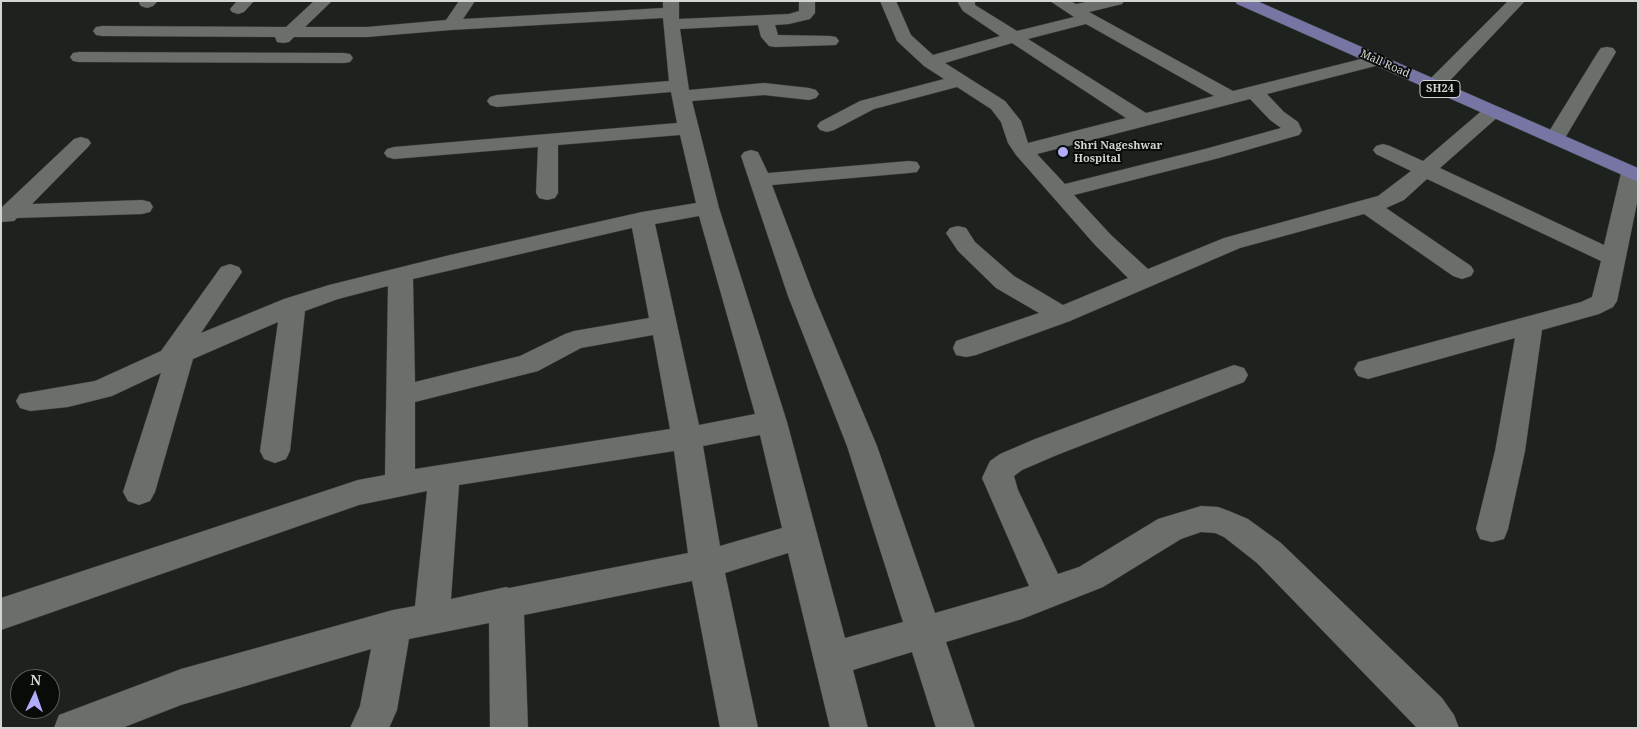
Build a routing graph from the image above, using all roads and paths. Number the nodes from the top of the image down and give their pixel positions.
1 (324, 1) edge
2 (467, 1) edge
3 (807, 1) edge
4 (888, 1) edge
5 (967, 1) edge
6 (1116, 1) edge
7 (1243, 1) edge
8 (1517, 1) edge
9 (1073, 10) edge
10 (671, 13) edge
11 (765, 19) junction
12 (450, 25) junction
13 (102, 31) dead end
14 (290, 32) junction
15 (367, 32) junction
16 (1014, 37) junction
17 (830, 41) dead end
18 (1607, 52) dead end
19 (79, 57) dead end
20 (262, 58) junction
21 (344, 58) junction
22 (1377, 60) junction
23 (930, 62) junction
24 (332, 73) dead end
25 (958, 80) junction
26 (1434, 86) junction
27 (680, 91) junction
28 (1253, 91) junction
29 (809, 94) dead end
30 (1229, 96) junction
31 (497, 100) dead end
32 (1492, 112) junction
33 (1144, 121) junction
34 (827, 126) dead end
35 (688, 128) junction
36 (1555, 138) junction
37 (548, 140) junction
38 (81, 143) dead end
39 (1384, 150) dead end
40 (1023, 151) junction
41 (394, 153) dead end
42 (909, 167) dead end
43 (1423, 170) junction
44 (1635, 174) edge
45 (1059, 192) junction
46 (547, 193) dead end
47 (142, 207) dead end
48 (1369, 207) junction
49 (708, 208) junction
50 (6, 216) edge
51 (642, 219) junction
52 (958, 233) dead end
53 (1613, 258) junction
54 (1462, 271) dead end
55 (230, 272) dead end
56 (401, 274) junction
57 (1145, 280) junction
58 (293, 305) junction
59 (1061, 315) junction
60 (664, 324) junction
61 (1530, 324) junction
62 (966, 348) dead end
63 (176, 356) junction
64 (1368, 369) dead end
65 (1234, 375) dead end
66 (400, 396) junction
67 (30, 401) dead end
68 (772, 422) junction
69 (687, 438) junction
70 (275, 451) dead end
71 (444, 475) junction
72 (400, 484) junction
73 (139, 492) dead end
74 (1492, 529) dead end
75 (801, 536) junction
76 (706, 564) junction
77 (1050, 593) junction
78 (506, 602) junction
79 (1, 614) edge
80 (432, 617) junction
81 (392, 626) junction
82 (925, 631) junction
83 (832, 659) junction
84 (73, 728) edge
85 (368, 728) edge
86 (509, 728) edge
87 (739, 728) edge
88 (849, 728) edge
89 (956, 728) edge
90 (1440, 728) edge

1 - 14 street
2 - 12 street
3 - 11 street
4 - 23 street
5 - 16 street
6 - 9 street
7 - 22 main road, Mall Road / SH24
8 - 26 street
9 - 16 street
9 - 30 street
10 - 11 street
10 - 12 street
10 - 27 street
11 - 17 street
12 - 15 street
13 - 14 street
14 - 15 street
14 - 20 street
15 - 21 street
16 - 23 street
16 - 33 street
18 - 36 street
19 - 20 street
20 - 21 street
21 - 24 street
22 - 26 main road, Mall Road / SH24
22 - 28 street
23 - 25 street
25 - 34 street
25 - 40 street
26 - 32 main road, Mall Road / SH24
27 - 29 street
27 - 31 street
27 - 35 street
28 - 30 street
28 - 45 street
30 - 33 street
32 - 36 main road, Mall Road / SH24
32 - 43 street
33 - 40 street
35 - 37 street
35 - 49 street
36 - 44 main road, Mall Road / SH24
37 - 41 street
37 - 46 street
38 - 50 street
39 - 43 street
40 - 45 street
42 - 82 street
43 - 48 street
43 - 53 street
44 - 53 street
45 - 57 street
47 - 50 street
48 - 54 street
48 - 57 street
49 - 51 street
49 - 68 street
51 - 56 street
51 - 60 street
52 - 59 street
53 - 61 street
55 - 63 street
56 - 58 street
56 - 66 street
57 - 59 street
58 - 63 street
58 - 70 street
59 - 62 street
60 - 66 street
60 - 69 street
61 - 64 street
61 - 74 street
63 - 67 street
63 - 73 street
65 - 77 street
66 - 72 street
68 - 69 street
68 - 75 street
69 - 71 street
69 - 76 street
71 - 72 street
71 - 80 street
72 - 79 street
75 - 76 street
75 - 83 street
76 - 78 street
76 - 87 street
77 - 82 street
77 - 90 street
78 - 80 street
78 - 86 street
80 - 81 street
81 - 84 street
81 - 85 street
82 - 83 street
82 - 89 street
83 - 88 street

